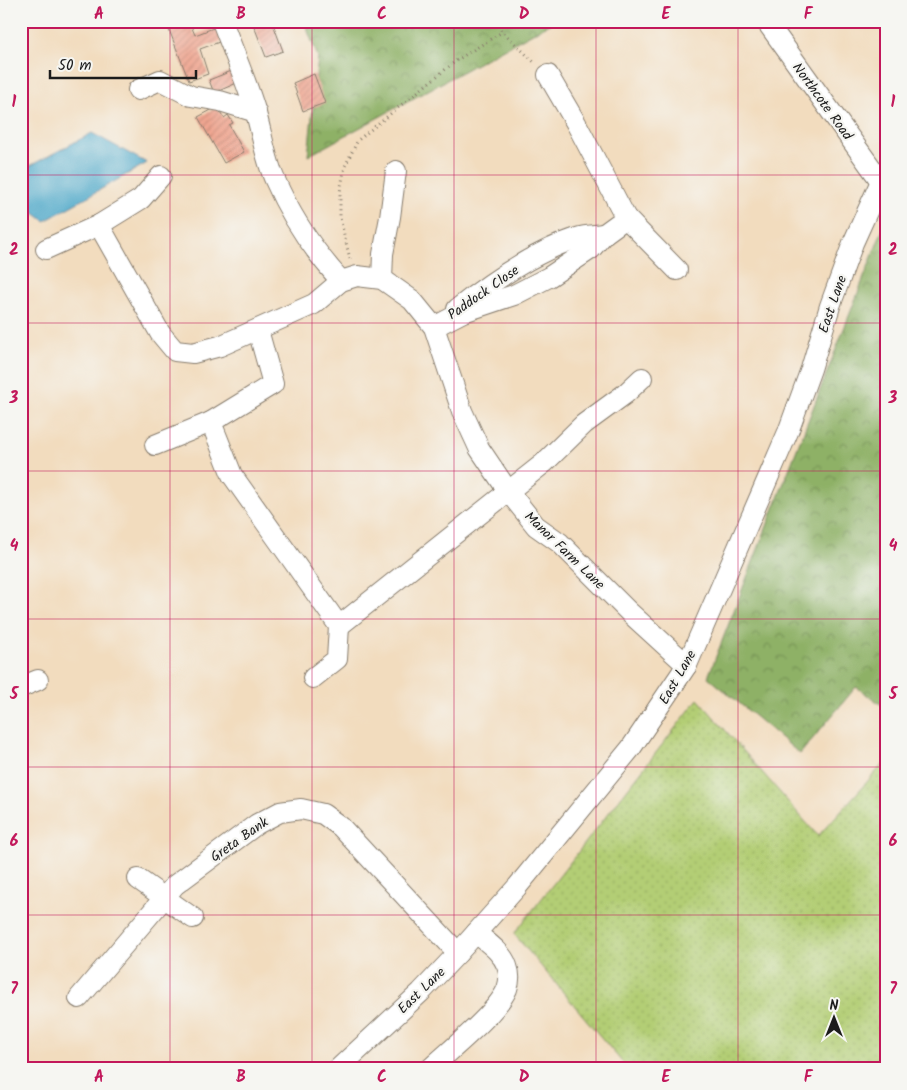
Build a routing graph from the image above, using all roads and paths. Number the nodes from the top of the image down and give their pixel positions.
1 (222, 21) edge
2 (495, 21) edge
3 (766, 21) edge
4 (502, 32) junction
5 (548, 75) joint
6 (138, 90) dead end
7 (256, 112) junction
8 (396, 171) dead end
9 (883, 175) edge
10 (161, 176) dead end
11 (626, 218) junction
12 (99, 225) junction
13 (46, 249) dead end
14 (677, 270) dead end
15 (382, 278) junction
16 (349, 279) junction
17 (434, 327) junction
18 (258, 330) junction
19 (642, 378) dead end
20 (211, 422) junction
21 (155, 445) dead end
22 (508, 491) junction
23 (339, 626) junction
24 (687, 665) junction
25 (313, 678) dead end
26 (138, 879) dead end
27 (165, 897) junction
28 (193, 918) dead end
29 (476, 933) junction
30 (458, 953) junction
31 (79, 998) dead end
32 (338, 1069) edge
33 (430, 1069) edge

1 - 7 street
2 - 4 path
3 - 9 street, Northcote Road
4 - 5 path
4 - 16 path
5 - 11 street
6 - 7 street
7 - 16 street
8 - 15 street
9 - 24 street, East Lane
10 - 12 street
11 - 14 street
11 - 17 street, Paddock Close
12 - 13 street
12 - 18 street
15 - 16 street
15 - 17 street, Manor Farm Lane
16 - 18 street
17 - 22 street, Manor Farm Lane
18 - 20 street
19 - 22 street
20 - 21 street
20 - 23 street
22 - 23 street
22 - 24 street, Manor Farm Lane
23 - 25 street
24 - 29 street, East Lane
26 - 27 street
27 - 28 street
27 - 30 street, Greta Bank
27 - 31 street, Greta Bank
29 - 30 street, East Lane
29 - 33 street
30 - 32 street, East Lane

